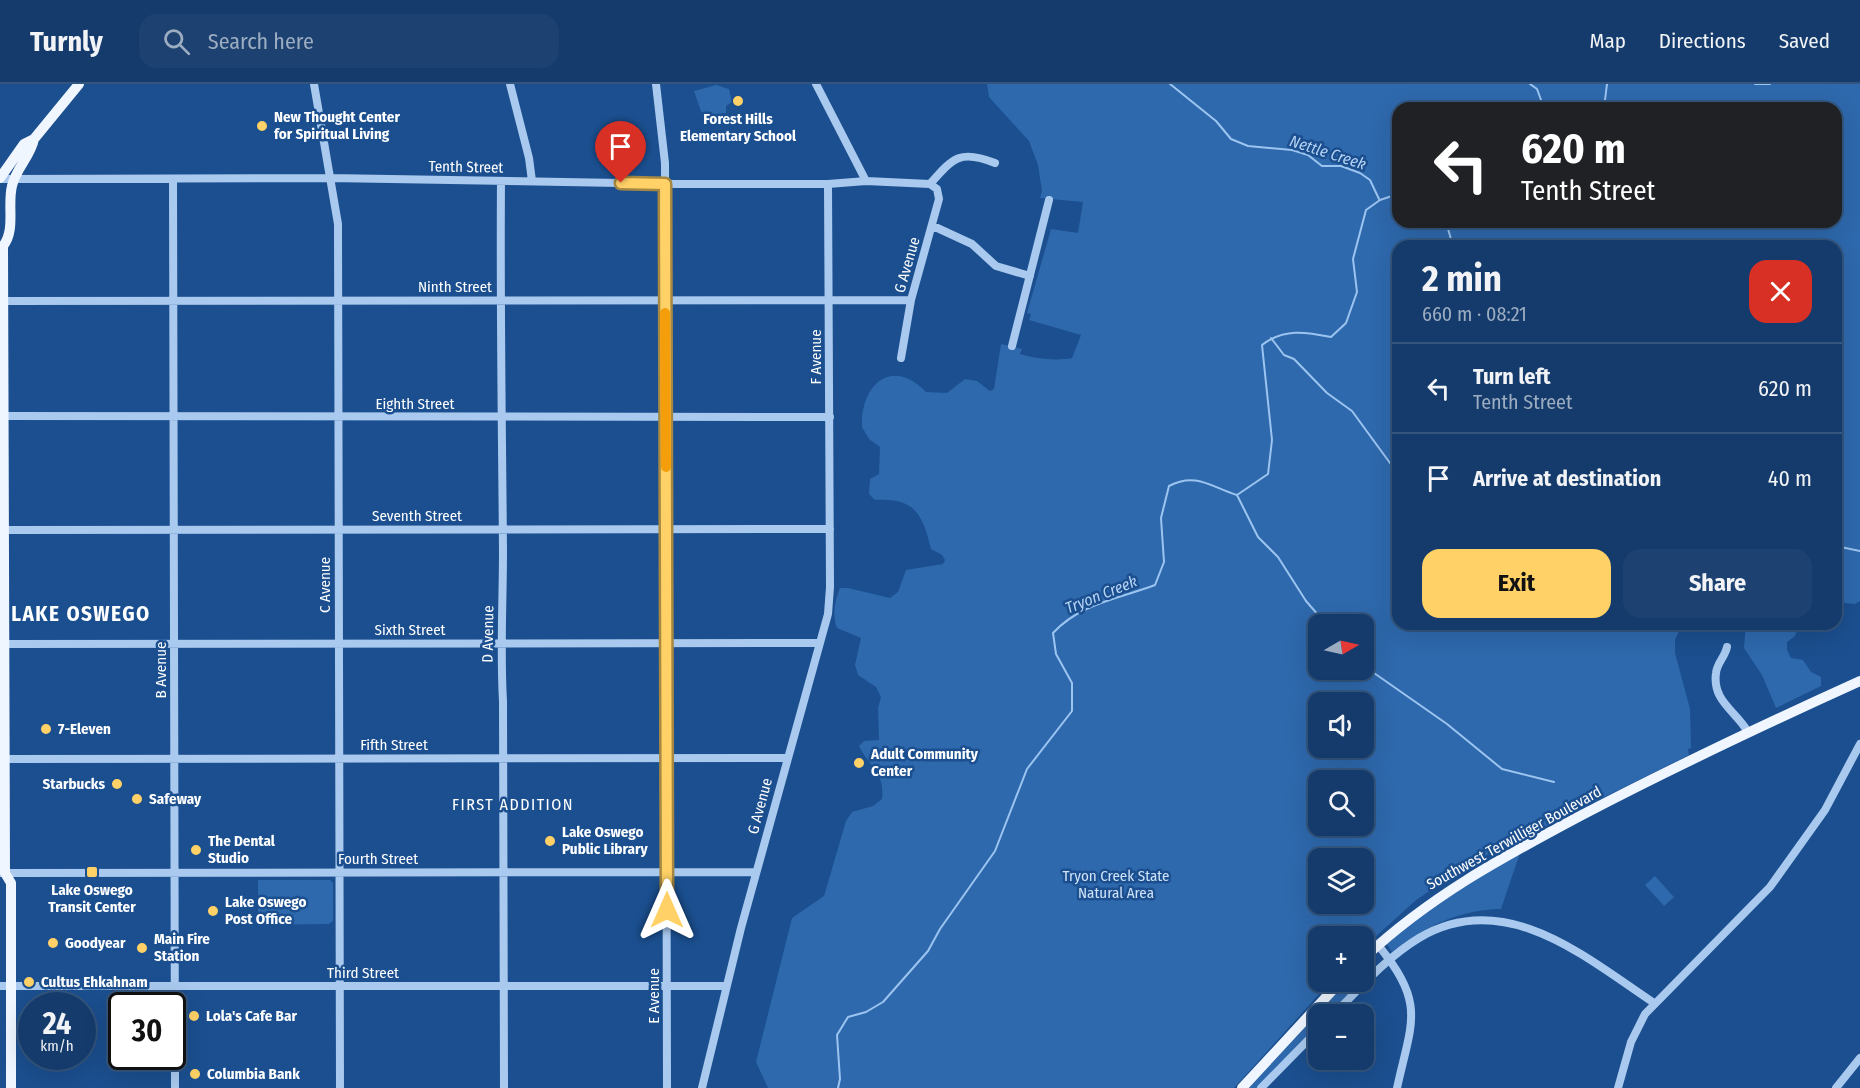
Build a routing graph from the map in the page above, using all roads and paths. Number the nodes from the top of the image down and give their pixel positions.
1 (79, 84) edge
2 (314, 84) edge
3 (510, 84) edge
4 (656, 84) edge
5 (816, 84) edge
6 (34, 139) junction
7 (995, 163) dead end
8 (0, 178) edge
9 (330, 178) junction
10 (14, 179) junction
11 (173, 179) junction
12 (501, 181) junction
13 (532, 181) junction
14 (866, 181) junction
15 (665, 184) junction
16 (828, 184) junction
17 (930, 184) junction
18 (1049, 200) dead end
19 (933, 226) junction
20 (2, 244) edge
21 (1030, 276) junction
22 (665, 300) junction
23 (830, 300) junction
24 (911, 300) junction
25 (2, 301) edge
26 (174, 301) junction
27 (338, 301) junction
28 (502, 301) junction
29 (1012, 346) dead end
30 (901, 358) dead end
31 (2, 416) edge
32 (338, 417) junction
33 (500, 417) junction
34 (666, 417) junction
35 (830, 417) junction
36 (174, 418) junction
37 (830, 529) junction
38 (4, 530) junction
39 (174, 530) junction
40 (338, 530) junction
41 (502, 530) junction
42 (666, 530) junction
43 (500, 643) junction
44 (666, 643) junction
45 (819, 643) junction
46 (2, 644) edge
47 (174, 644) junction
48 (339, 644) junction
49 (1727, 647) dead end
50 (1860, 681) edge
51 (1748, 732) junction
52 (1860, 744) edge
53 (339, 758) junction
54 (503, 758) junction
55 (667, 758) junction
56 (788, 758) junction
57 (2, 759) edge
58 (174, 759) junction
59 (667, 872) junction
60 (756, 872) junction
61 (175, 873) junction
62 (339, 873) junction
63 (502, 873) junction
64 (2, 876) edge
65 (1378, 945) junction
66 (1374, 949) edge
67 (1390, 960) junction
68 (6, 986) edge
69 (340, 986) junction
70 (502, 986) junction
71 (667, 986) junction
72 (726, 986) junction
73 (175, 987) junction
74 (1331, 992) edge
75 (1654, 1003) junction
76 (1344, 1004) edge
77 (1308, 1040) edge
78 (1860, 1058) edge
79 (11, 1088) edge
80 (175, 1088) edge
81 (340, 1088) edge
82 (504, 1088) edge
83 (668, 1088) edge
84 (702, 1088) edge
85 (1242, 1088) edge
86 (1261, 1088) edge
87 (1397, 1088) edge
88 (1618, 1088) edge
89 (1836, 1088) edge

1 - 6 main road
2 - 9 street, C Avenue
3 - 13 street
4 - 15 street, E Avenue
5 - 14 street
6 - 8 main road
6 - 10 main road
7 - 17 street
8 - 10 street, Tenth Street
9 - 11 street, Tenth Street
9 - 12 street, Tenth Street
9 - 27 street, C Avenue
10 - 11 street, Tenth Street
10 - 20 main road
11 - 26 street, B Avenue
12 - 13 street, Tenth Street
12 - 28 street, D Avenue
13 - 15 street, Tenth Street
14 - 16 street, Tenth Street
14 - 17 street, Tenth Street
15 - 16 street, Tenth Street
15 - 22 street, E Avenue
16 - 23 street, F Avenue
17 - 19 street, G Avenue
18 - 21 street
19 - 21 street
19 - 24 street, G Avenue
20 - 25 main road
21 - 29 street
22 - 23 street, Ninth Street
22 - 28 street, Ninth Street
22 - 34 street, E Avenue
23 - 24 street, Ninth Street
23 - 35 street, F Avenue
24 - 30 street, G Avenue
25 - 26 street, Ninth Street
25 - 31 main road
26 - 27 street, Ninth Street
26 - 36 street, B Avenue
27 - 28 street, Ninth Street
27 - 32 street, C Avenue
28 - 33 street, D Avenue
31 - 36 street, Eighth Street
31 - 38 main road
32 - 33 street, Eighth Street
32 - 36 street, Eighth Street
32 - 40 street, C Avenue
33 - 34 street, Eighth Street
33 - 41 street, D Avenue
34 - 35 street, Eighth Street
34 - 42 street, E Avenue
35 - 37 street, F Avenue
36 - 39 street, B Avenue
37 - 42 street, Seventh Street
37 - 45 street, G Avenue
38 - 39 street, Seventh Street
38 - 46 main road
39 - 40 street, Seventh Street
39 - 47 street, B Avenue
40 - 41 street, Seventh Street
40 - 48 street, C Avenue
41 - 42 street, Seventh Street
41 - 43 street, D Avenue
42 - 44 street, E Avenue
43 - 44 street, Sixth Street
43 - 48 street, Sixth Street
43 - 54 street, D Avenue
44 - 45 street, Sixth Street
44 - 55 street, E Avenue
45 - 56 street, G Avenue
46 - 47 street, Sixth Street
46 - 57 main road
47 - 48 street, Sixth Street
47 - 58 street, B Avenue
48 - 53 street, C Avenue
49 - 51 street
50 - 51 main road, Southwest Terwilliger Boulevard
51 - 65 main road, Southwest Terwilliger Boulevard
52 - 75 street
53 - 54 street, Fifth Street
53 - 58 street, Fifth Street
53 - 62 street, C Avenue
54 - 55 street, Fifth Street
54 - 63 street, D Avenue
55 - 56 street, Fifth Street
55 - 59 street, E Avenue
56 - 60 street, G Avenue
57 - 58 street, Fifth Street
57 - 64 main road
58 - 61 street, B Avenue
59 - 60 street, Fourth Street
59 - 63 street, Fourth Street
59 - 71 street, E Avenue
60 - 72 street, G Avenue
61 - 62 street, Fourth Street
61 - 64 street, Fourth Street
61 - 73 street, B Avenue
62 - 63 street, Fourth Street
62 - 69 street, C Avenue
63 - 70 street, D Avenue
64 - 68 main road
65 - 66 main road, Southwest Terwilliger Boulevard
65 - 67 street
67 - 75 street
67 - 76 street
67 - 87 street
68 - 73 street, Third Street
68 - 79 main road
69 - 70 street, Third Street
69 - 73 street, Third Street
69 - 81 street, C Avenue
70 - 71 street, Third Street
70 - 82 street, D Avenue
71 - 72 street, Third Street
71 - 83 street, E Avenue
72 - 84 street, G Avenue
73 - 80 street, B Avenue
74 - 85 main road
75 - 88 street
77 - 86 street
78 - 89 street

